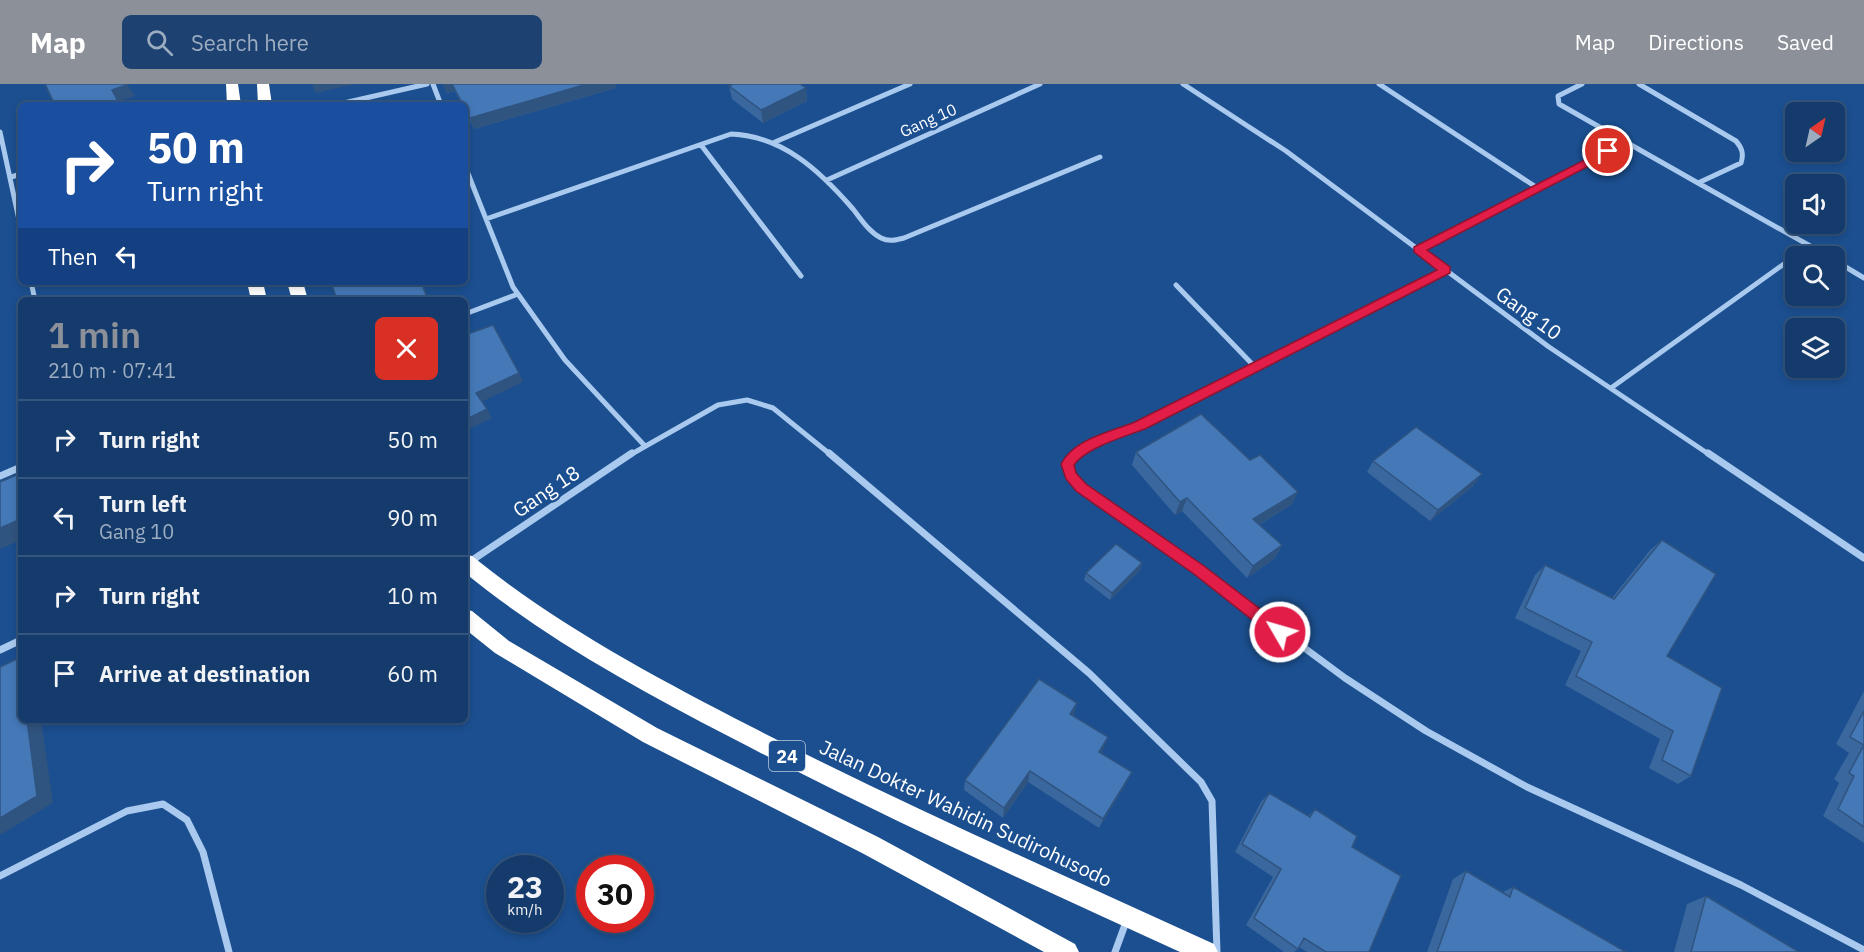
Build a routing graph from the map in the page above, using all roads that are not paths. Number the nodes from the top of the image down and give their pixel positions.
1 (232, 84) edge
2 (262, 84) edge
3 (427, 84) edge
4 (433, 84) edge
5 (910, 84) edge
6 (1040, 84) edge
7 (1183, 84) edge
8 (1379, 84) edge
9 (1582, 84) edge
10 (1642, 85) edge
11 (234, 102) edge
12 (265, 102) edge
13 (348, 102) edge
14 (440, 102) edge
15 (0, 132) edge
16 (775, 142) junction
17 (1626, 142) junction
18 (701, 145) junction
19 (1100, 157) dead end
20 (468, 174) edge
21 (18, 175) edge
22 (11, 177) junction
23 (828, 180) junction
24 (1698, 183) junction
25 (1536, 187) junction
26 (18, 213) edge
27 (486, 219) junction
28 (1809, 246) edge
29 (1418, 250) junction
30 (1785, 263) edge
31 (1845, 267) edge
32 (1446, 270) junction
33 (801, 276) dead end
34 (1864, 278) edge
35 (1176, 285) dead end
36 (518, 294) junction
37 (468, 313) edge
38 (1255, 367) junction
39 (1611, 388) junction
40 (644, 445) junction
41 (18, 468) edge
42 (0, 476) edge
43 (1864, 558) edge
44 (468, 562) edge
45 (468, 564) edge
46 (468, 619) edge
47 (18, 641) edge
48 (0, 650) edge
49 (0, 876) edge
50 (1129, 915) junction
51 (1864, 950) edge
52 (229, 952) edge
53 (1067, 952) edge
54 (1115, 952) edge
55 (1206, 952) edge
56 (1217, 952) edge

1 - 11 highway
2 - 12 highway
3 - 13 street
4 - 14 street
5 - 16 street
6 - 23 street, Gang 10
7 - 29 street, Gang 10
8 - 25 street
9 - 17 street
10 - 24 street
15 - 22 street
16 - 18 street
16 - 23 street
17 - 24 street
17 - 25 street
18 - 27 street
18 - 33 street
19 - 23 street
20 - 27 street
21 - 22 street
22 - 26 street
24 - 28 street
25 - 29 street
27 - 36 street
29 - 32 street, Gang 10
30 - 39 street
31 - 34 street
32 - 38 street
32 - 39 street, Gang 10
35 - 38 street
36 - 37 street
36 - 40 street
38 - 51 street
39 - 43 street, Gang 10
40 - 44 street, Gang 18
40 - 56 street, Gang 18
41 - 42 street
45 - 50 highway, Jalan Dokter Wahidin Sudirohusodo / 24
46 - 53 highway, 24
47 - 48 street
49 - 52 street
50 - 54 street
50 - 55 highway, Jalan Dokter Wahidin Sudirohusodo / 24

